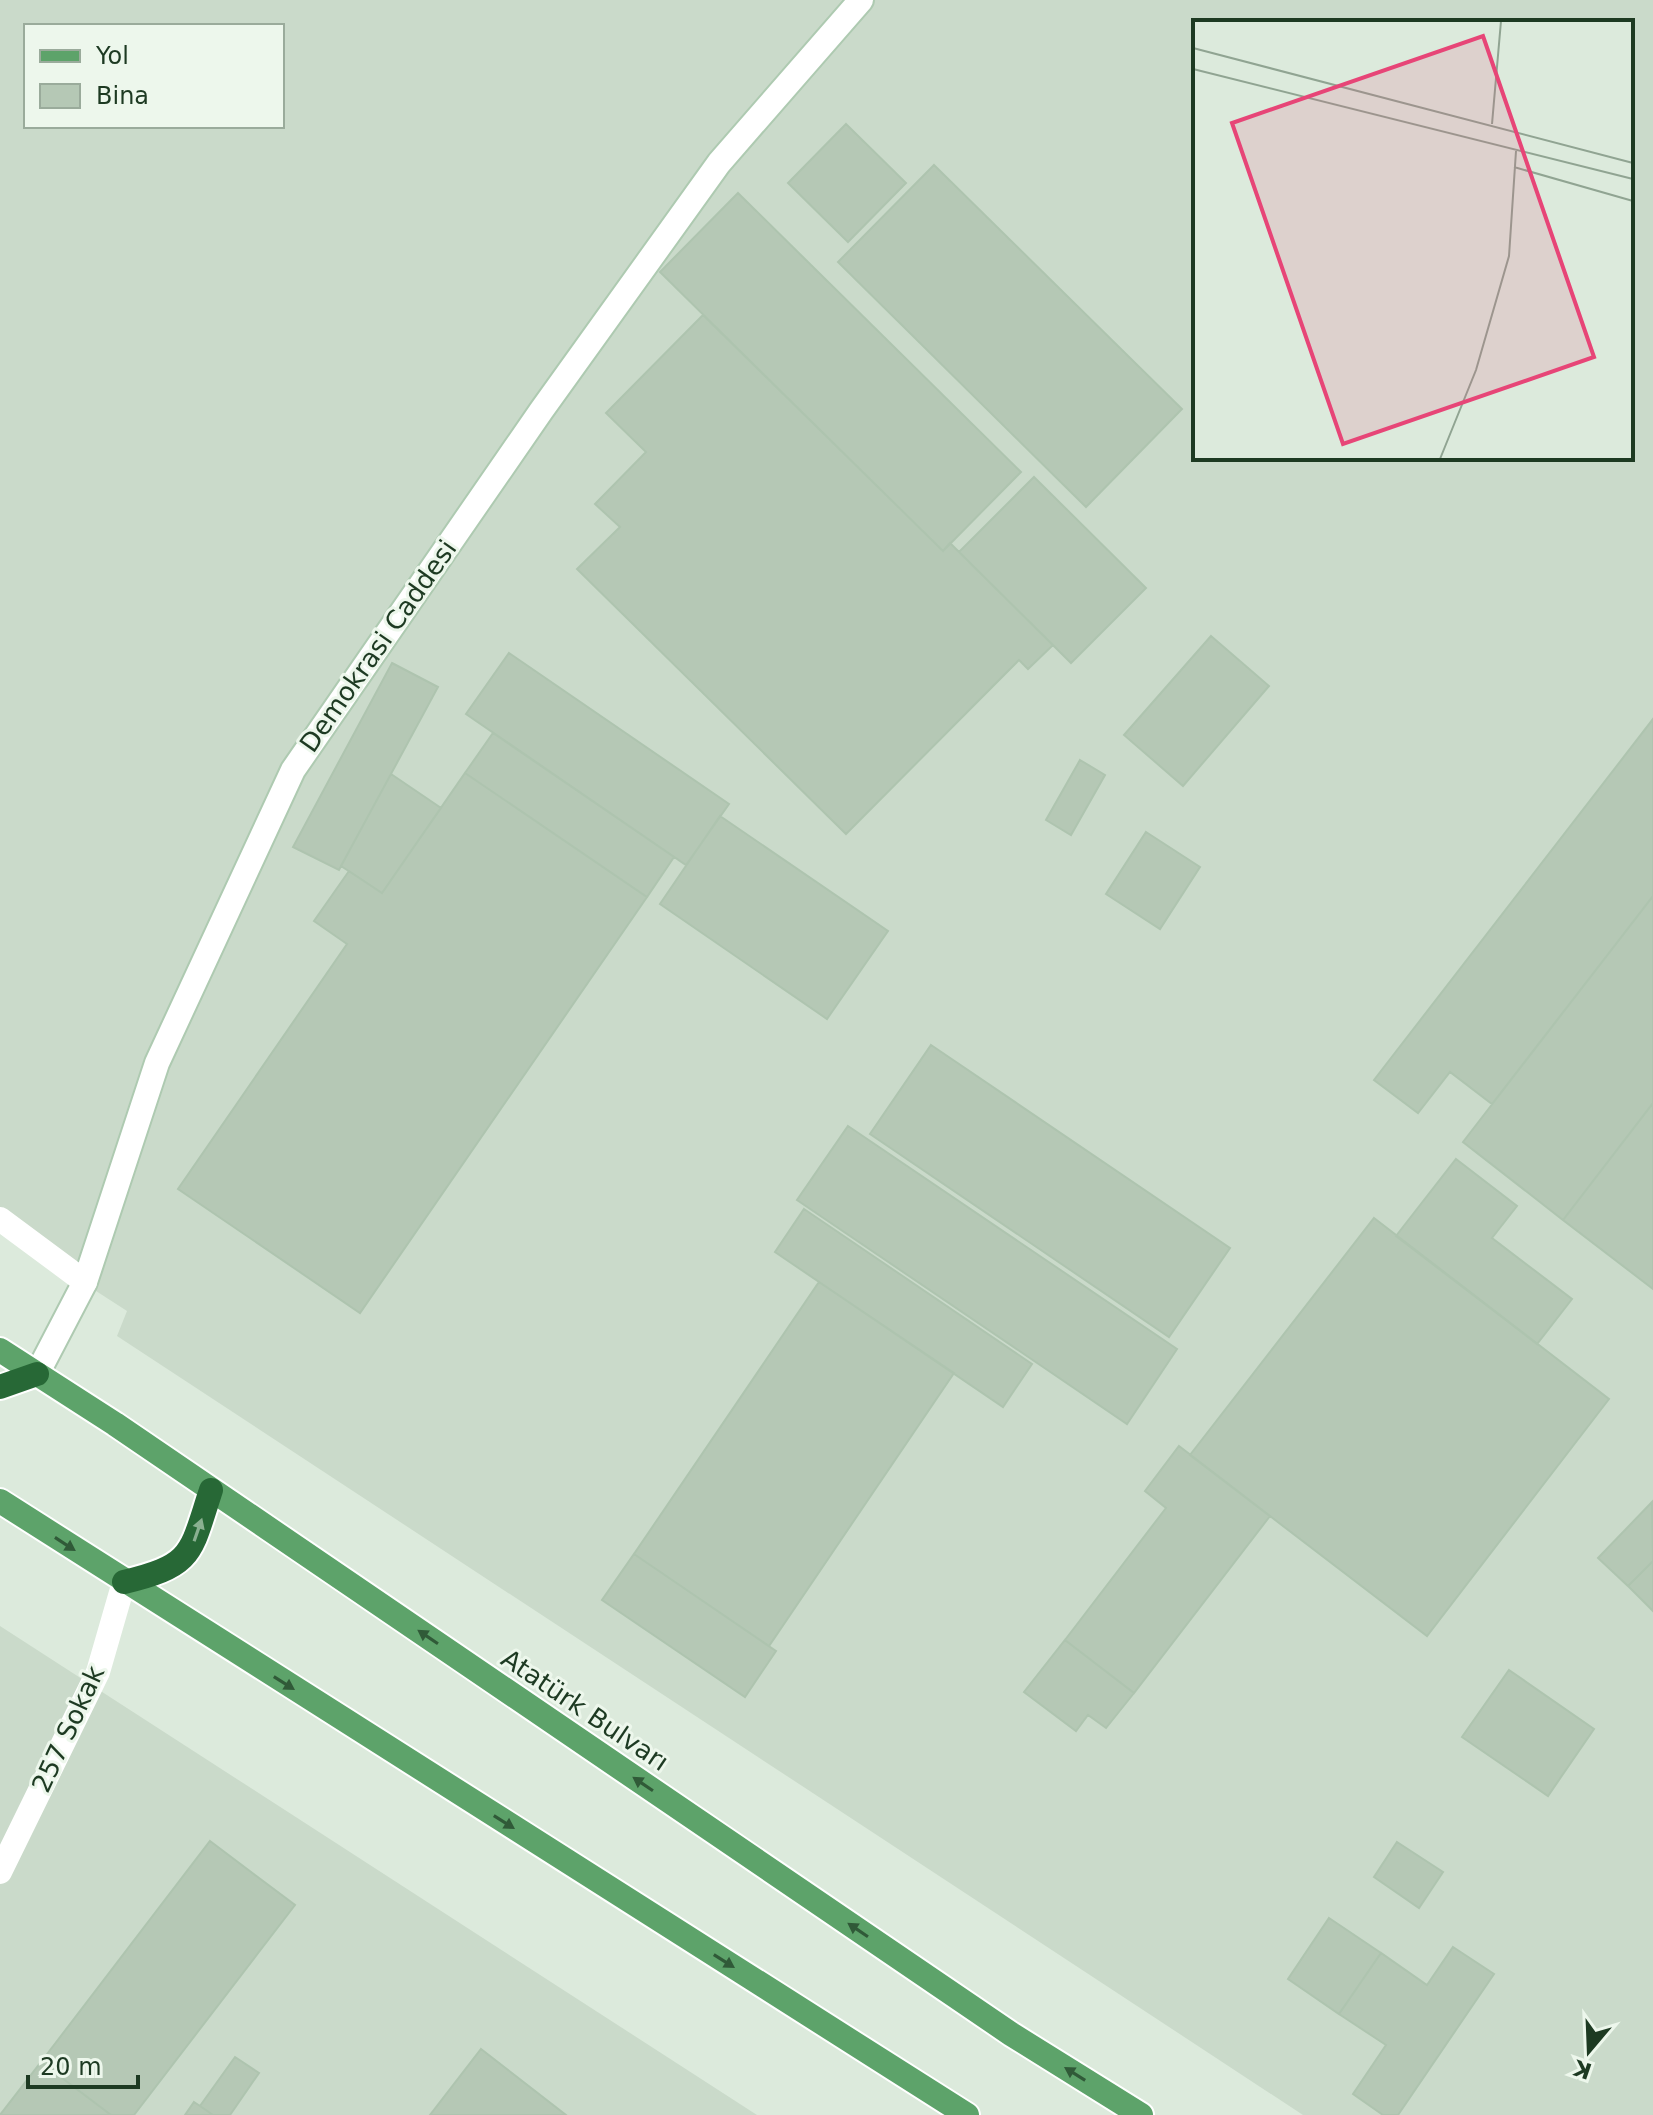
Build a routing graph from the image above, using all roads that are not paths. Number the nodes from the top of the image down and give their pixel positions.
1 (861, 0) edge
2 (0, 1219) edge
3 (85, 1282) junction
4 (0, 1350) edge
5 (37, 1374) junction
6 (0, 1387) edge
7 (211, 1490) junction
8 (0, 1501) edge
9 (124, 1582) junction
10 (0, 1872) edge
11 (967, 2115) edge
12 (1141, 2115) edge

1 - 3 street, Demokrasi Caddesi
2 - 3 street
3 - 5 street, Demokrasi Caddesi
4 - 5 main road, Atatürk Bulvarı
5 - 6 highway
5 - 7 main road, Atatürk Bulvarı
9 -> 7 highway
12 -> 7 main road, Atatürk Bulvarı
8 -> 9 main road
9 - 10 street, 257 Sokak
9 -> 11 main road

